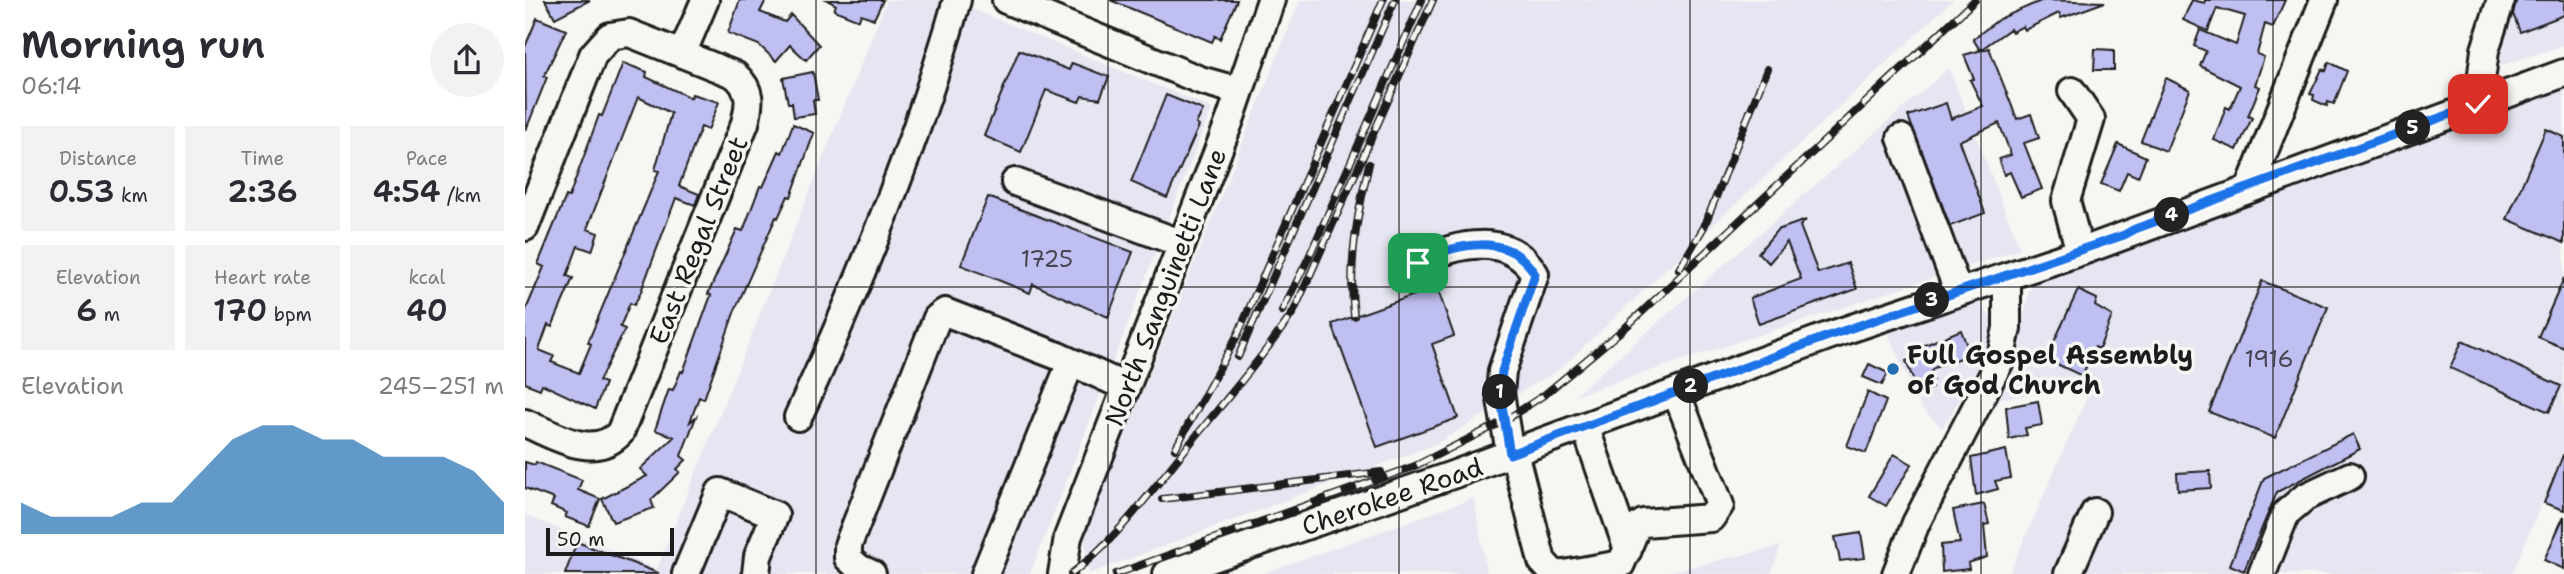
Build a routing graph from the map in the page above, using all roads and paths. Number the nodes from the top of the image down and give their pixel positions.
1 (705, 0) edge
2 (957, 0) edge
3 (1006, 0) edge
4 (1271, 0) edge
5 (2324, 0) edge
6 (2501, 0) edge
7 (682, 54) junction
8 (2564, 73) edge
9 (2072, 90) dead end
10 (1239, 92) junction
11 (2478, 104) junction
12 (1901, 138) dead end
13 (1015, 182) dead end
14 (2249, 187) junction
15 (525, 227) edge
16 (1180, 243) junction
17 (2080, 251) junction
18 (1418, 263) dead end
19 (2007, 276) junction
20 (1958, 291) junction
21 (1071, 362) junction
22 (1126, 387) junction
23 (1676, 392) junction
24 (798, 417) dead end
25 (533, 426) edge
26 (1584, 426) junction
27 (1512, 453) junction
28 (2350, 476) dead end
29 (2095, 512) dead end
30 (1628, 550) junction
31 (686, 574) edge
32 (756, 574) edge
33 (872, 574) edge
34 (985, 574) edge
35 (1062, 574) edge
36 (1167, 574) edge
37 (1562, 574) edge
38 (1896, 574) edge
39 (2068, 574) edge
40 (2262, 574) edge

1 - 7 street
2 - 24 street
3 - 10 street
4 - 10 street, North Sanguinetti Lane
5 - 14 street
6 - 11 street
7 - 15 street, East Regal Street
7 - 25 street, East Regal Street
8 - 11 street, Cherokee Road
9 - 17 street
10 - 16 street, North Sanguinetti Lane
11 - 14 street, Cherokee Road
12 - 20 street
13 - 16 street
14 - 17 street, Cherokee Road
16 - 22 street, North Sanguinetti Lane
17 - 19 street, Cherokee Road
18 - 27 street
19 - 20 street, Cherokee Road
19 - 38 street
20 - 23 street, Cherokee Road
21 - 22 street
21 - 33 street
21 - 34 street
22 - 35 street, North Sanguinetti Lane
23 - 26 street, Cherokee Road
23 - 30 street
26 - 27 street, Cherokee Road
26 - 30 street
27 - 36 street, Cherokee Road
27 - 37 street
28 - 40 street
29 - 39 street
30 - 37 street
31 - 32 street

